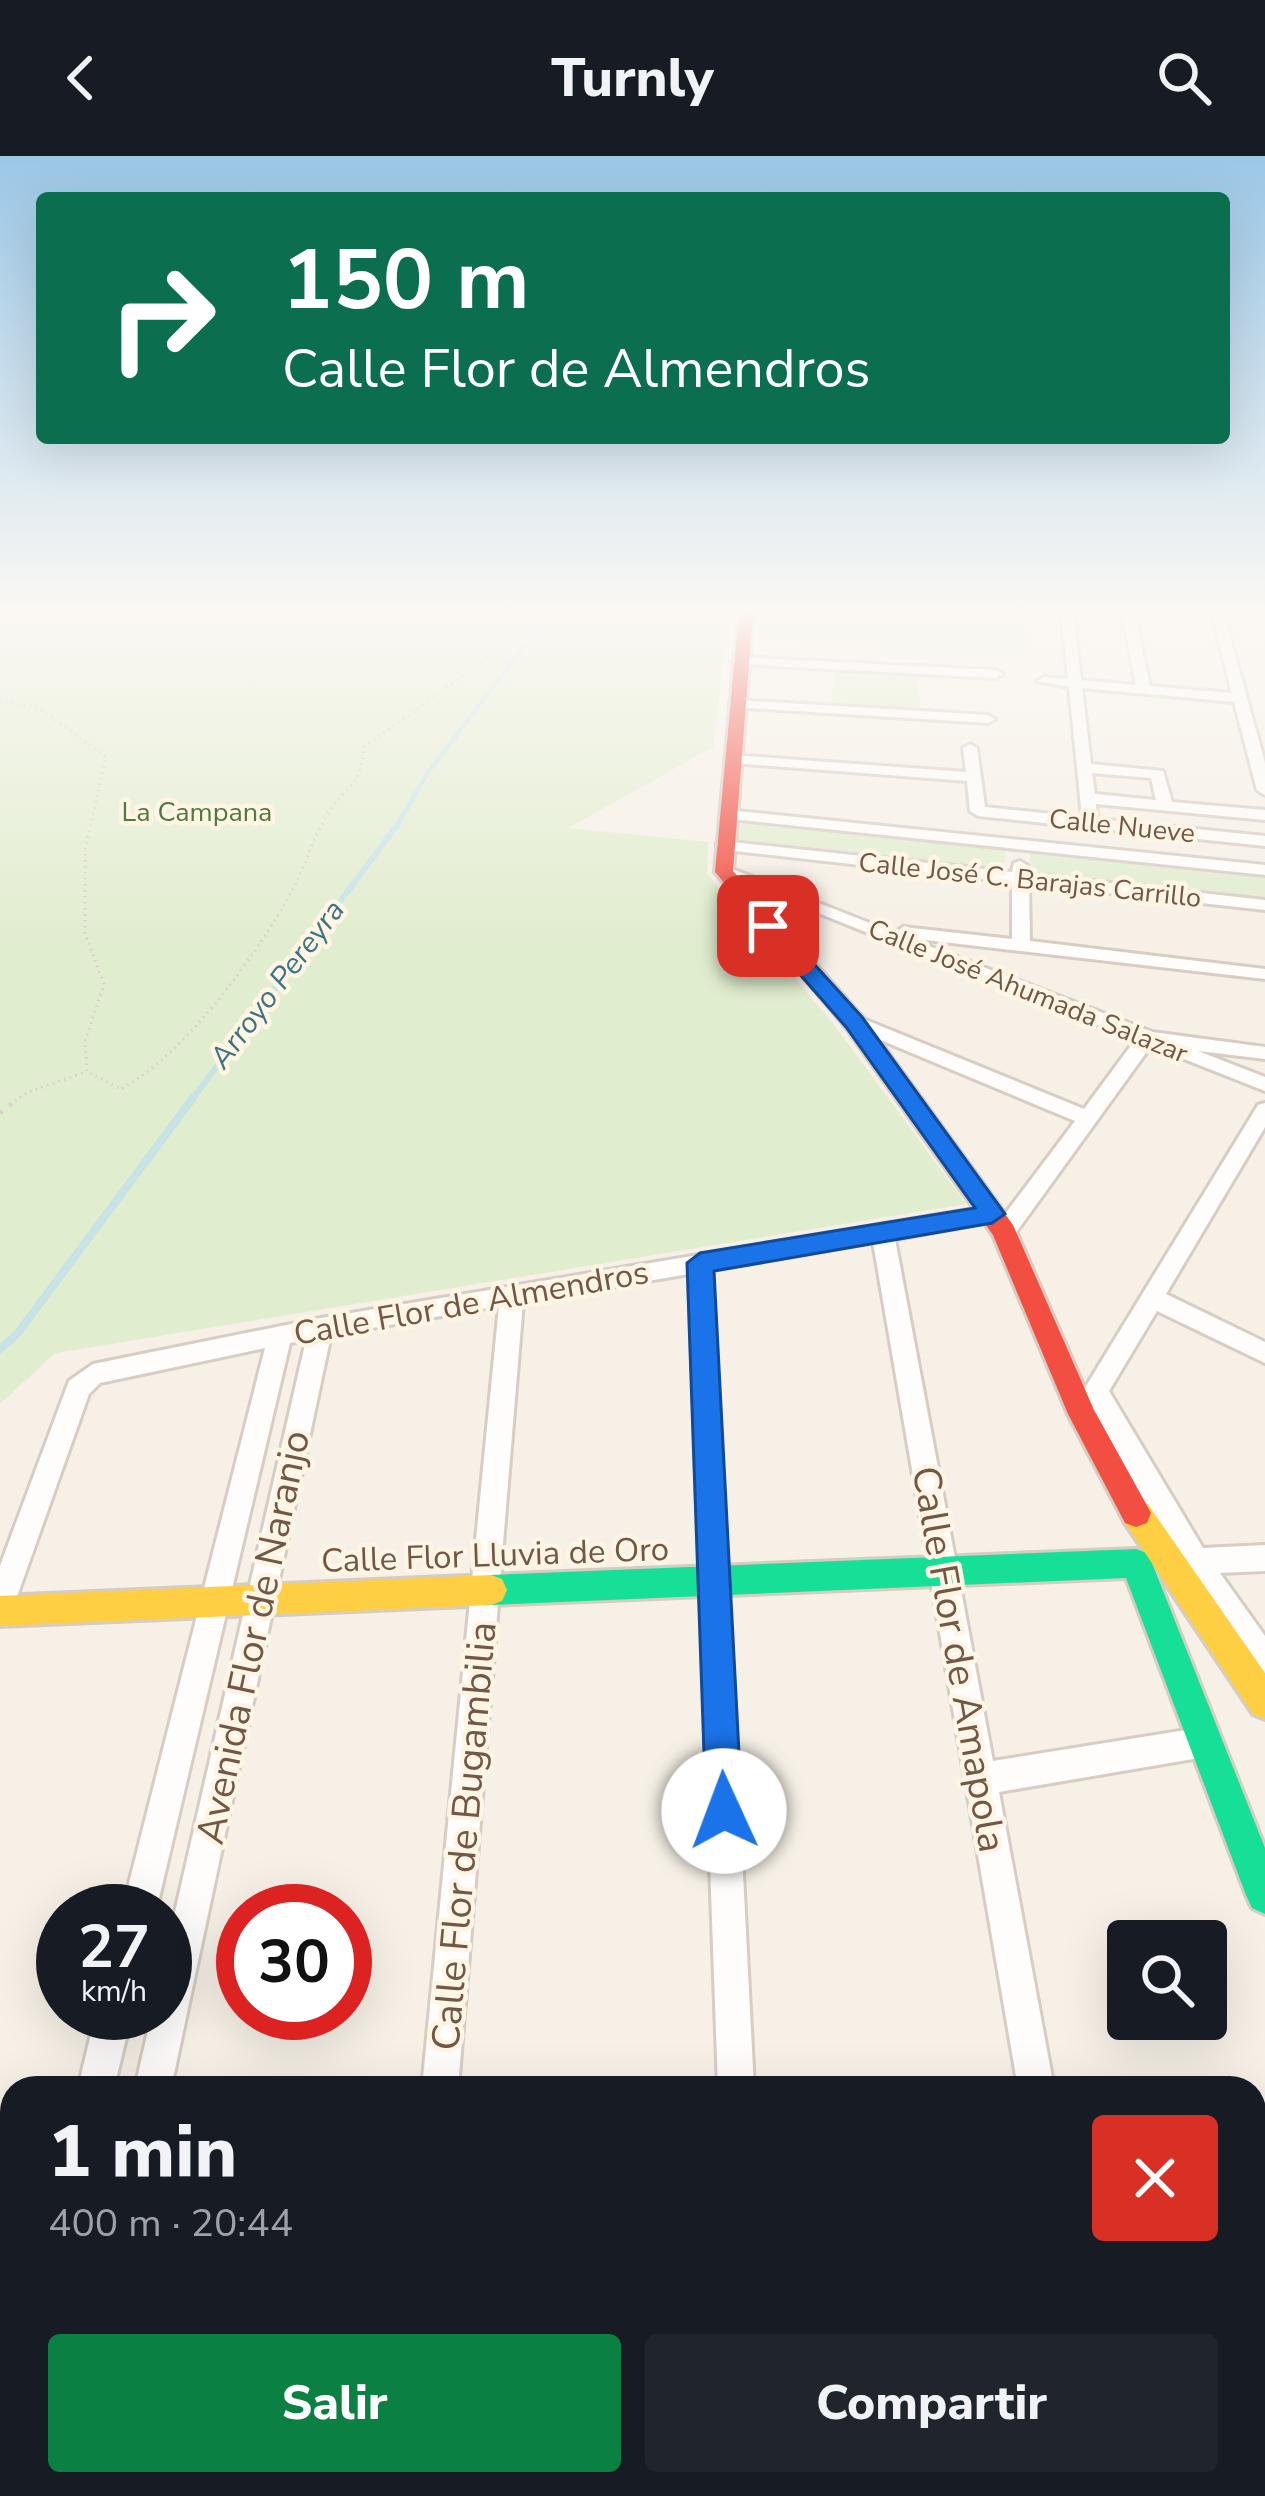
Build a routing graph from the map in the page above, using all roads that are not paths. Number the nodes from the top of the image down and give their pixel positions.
1 (734, 721) edge
2 (1078, 721) edge
3 (1246, 721) edge
4 (970, 748) dead end
5 (732, 758) junction
6 (1084, 768) junction
7 (973, 777) junction
8 (1265, 790) edge
9 (1086, 798) junction
10 (1165, 805) junction
11 (727, 815) junction
12 (1265, 815) edge
13 (1090, 822) junction
14 (1265, 841) edge
15 (1021, 845) junction
16 (724, 859) junction
17 (1265, 870) edge
18 (1020, 878) junction
19 (1265, 905) edge
20 (871, 928) junction
21 (1022, 946) junction
22 (1265, 974) edge
23 (854, 1022) junction
24 (1147, 1038) junction
25 (1265, 1053) edge
26 (1265, 1084) edge
27 (1265, 1110) edge
28 (1088, 1118) junction
29 (998, 1223) junction
30 (882, 1231) junction
31 (700, 1263) junction
32 (512, 1297) junction
33 (1152, 1298) junction
34 (321, 1327) junction
35 (280, 1335) junction
36 (1265, 1353) edge
37 (1089, 1402) junction
38 (1265, 1558) edge
39 (1179, 1562) junction
40 (944, 1571) junction
41 (715, 1580) junction
42 (486, 1590) junction
43 (261, 1600) junction
44 (215, 1602) junction
45 (0, 1608) edge
46 (1265, 1660) edge
47 (1265, 1702) edge
48 (1205, 1742) junction
49 (981, 1779) junction
50 (147, 1884) edge
51 (1265, 1895) edge
52 (108, 2040) edge
53 (99, 2076) edge
54 (156, 2076) edge
55 (441, 2076) edge
56 (736, 2076) edge
57 (1034, 2076) edge

1 - 5 main road
2 - 6 street
3 - 8 street
4 - 7 street
5 - 7 street
5 - 11 main road
6 - 9 street
6 - 10 street
7 - 13 street, Calle Nueve
9 - 10 street
9 - 13 street
10 - 12 street
11 - 15 street
11 - 16 main road
13 - 14 street, Calle Nueve
15 - 17 street
15 - 18 street
16 - 18 street, Calle José C. Barajas Carrillo
16 - 20 street, Calle José Ahumada Salazar
16 - 23 main road
18 - 19 street, Calle José C. Barajas Carrillo
18 - 21 street
20 - 21 street
20 - 24 street, Calle José Ahumada Salazar
21 - 22 street
23 - 28 street
23 - 29 main road
24 - 25 street
24 - 26 street, Calle José Ahumada Salazar
24 - 28 street
27 - 33 street
28 - 29 street
29 - 30 street, Calle Flor de Almendros
29 - 37 main road
30 - 31 street, Calle Flor de Almendros
30 - 40 street, Calle Flor de Amapola
31 - 32 street, Calle Flor de Almendros
31 - 41 street
32 - 34 street, Calle Flor de Almendros
32 - 42 street, Calle Flor de Bugambilia
33 - 36 street
33 - 37 street
34 - 35 street, Calle Flor de Almendros
34 - 43 street, Avenida Flor de Naranjo
35 - 44 street, Avenida Flor de Naranjo
35 - 45 street, Calle Flor de Almendros
37 - 39 street
38 - 39 street
39 - 46 street
39 - 47 main road
40 - 41 main road, Calle Flor Lluvia de Oro
40 - 48 main road, Calle Flor Lluvia de Oro
40 - 49 street, Calle Flor de Amapola
41 - 42 main road, Calle Flor Lluvia de Oro
41 - 56 street
42 - 43 main road, Calle Flor Lluvia de Oro
42 - 55 street, Calle Flor de Bugambilia
43 - 44 main road, Calle Flor Lluvia de Oro
43 - 54 street, Avenida Flor de Naranjo
44 - 45 main road, Calle Flor Lluvia de Oro
44 - 50 street, Avenida Flor de Naranjo
48 - 49 street
48 - 51 main road
49 - 57 street, Calle Flor de Amapola
52 - 53 street

